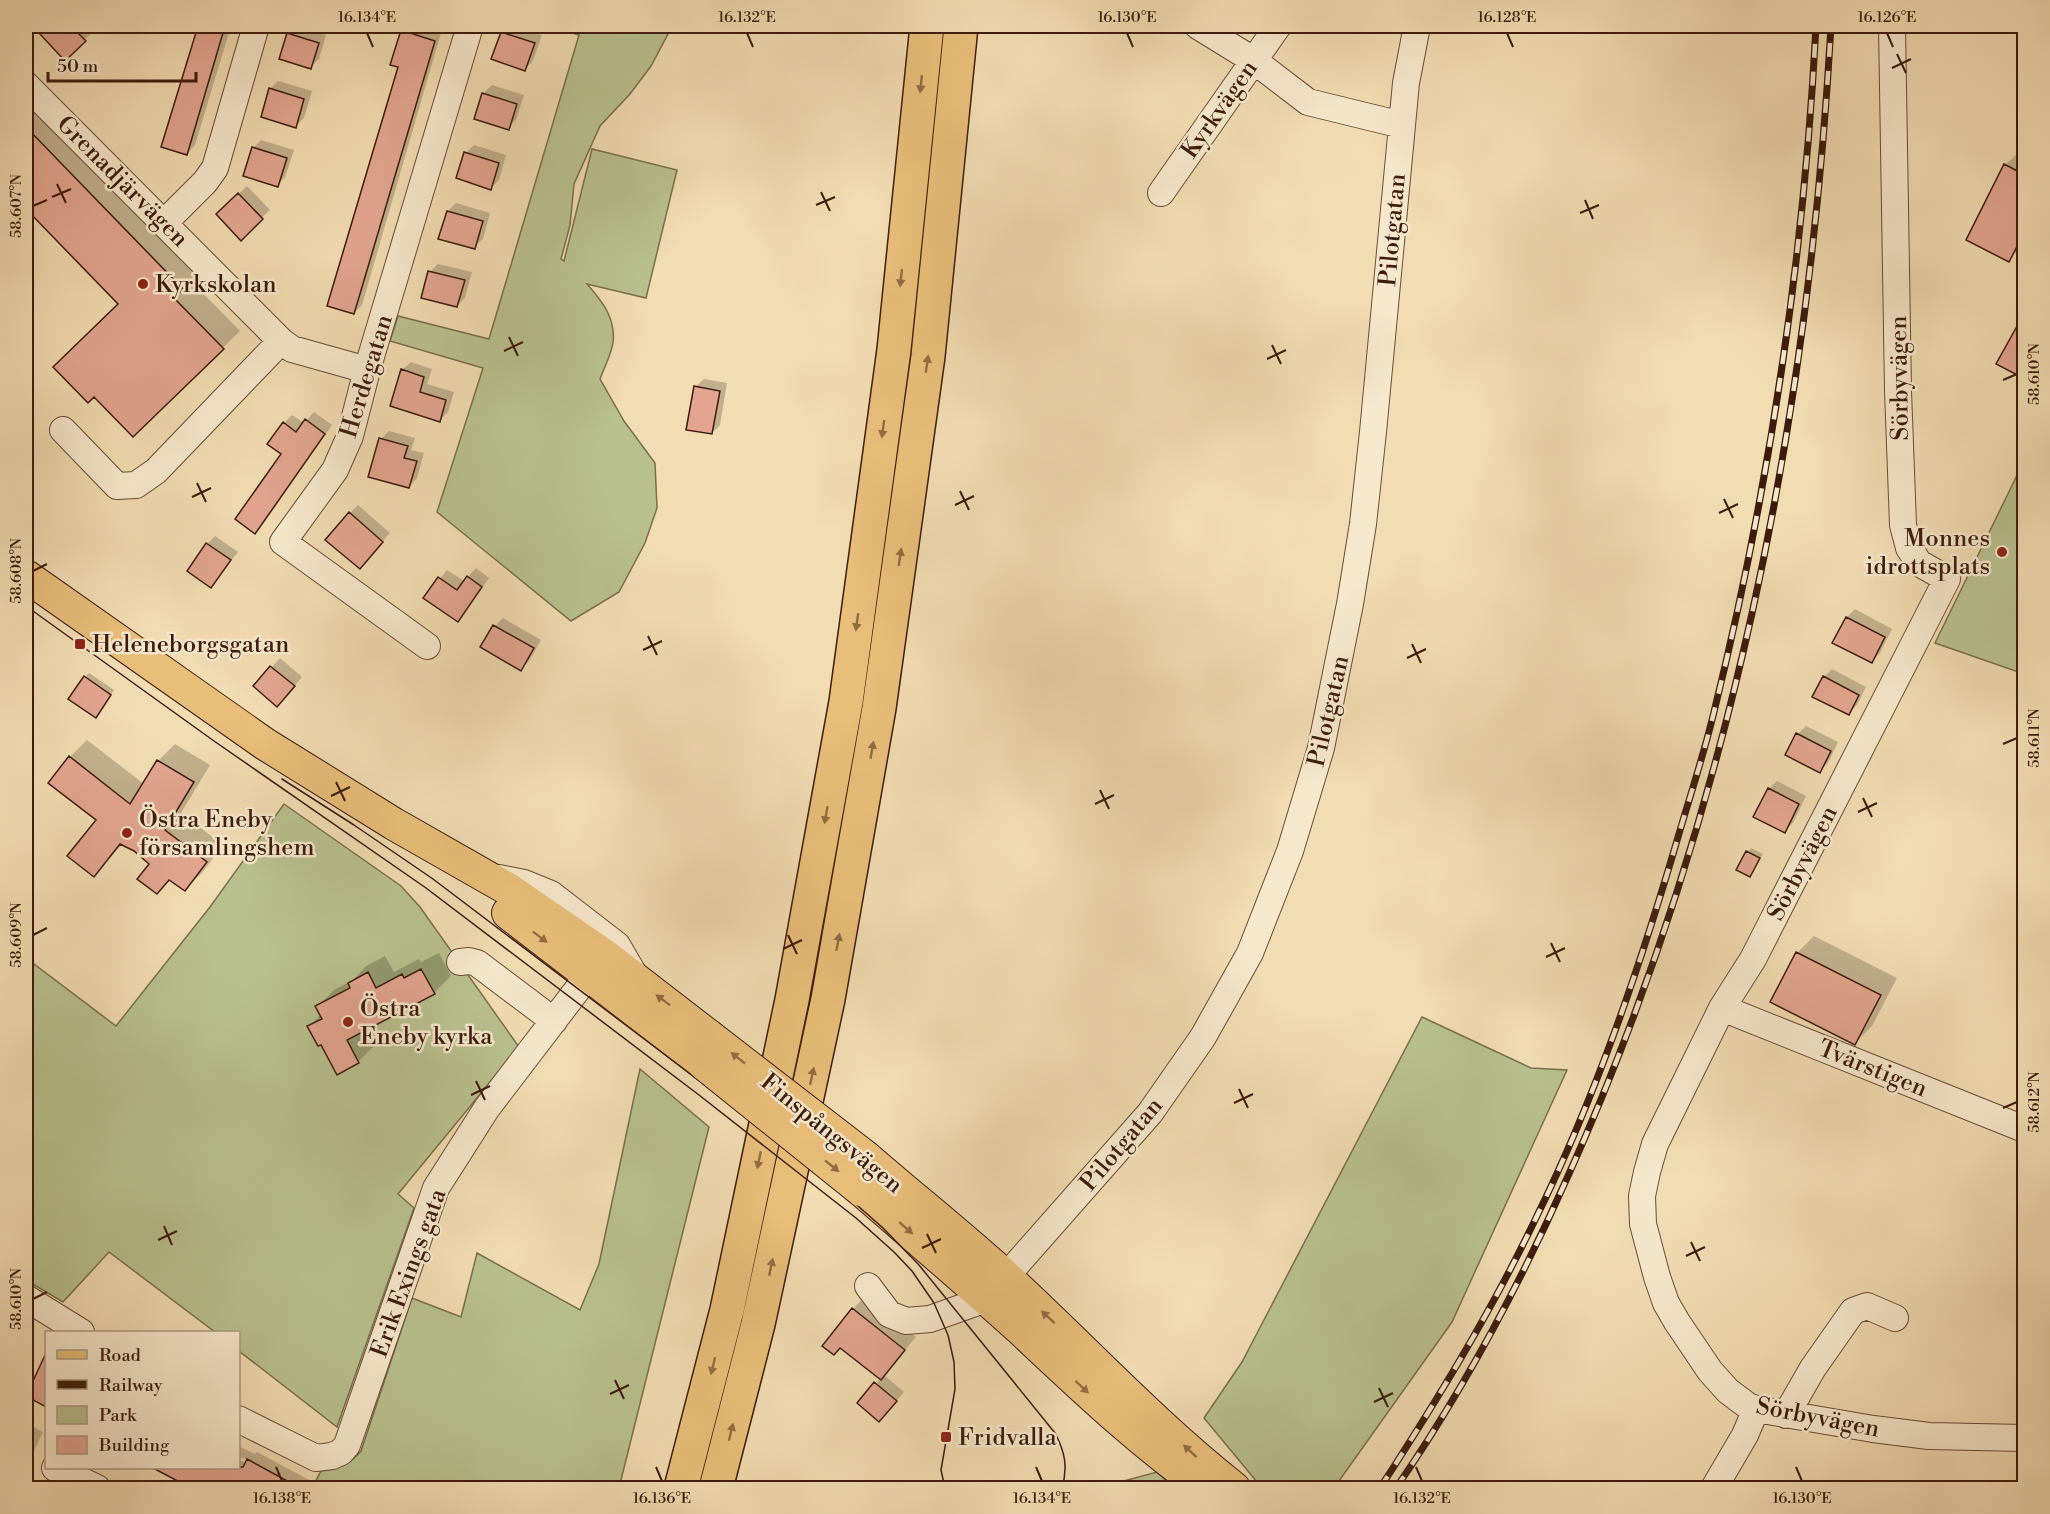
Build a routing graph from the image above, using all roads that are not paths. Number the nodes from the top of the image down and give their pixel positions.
1 (256, 26) edge
2 (470, 26) edge
3 (927, 26) edge
4 (961, 26) edge
5 (1198, 26) edge
6 (1278, 26) edge
7 (1417, 26) edge
8 (1892, 26) edge
9 (1253, 60) junction
10 (26, 85) edge
11 (1402, 125) junction
12 (1161, 194) dead end
13 (164, 223) junction
14 (281, 341) junction
15 (367, 370) junction
16 (63, 430) dead end
17 (26, 576) edge
18 (427, 646) dead end
19 (394, 824) junction
20 (484, 875) junction
21 (460, 962) dead end
22 (596, 965) junction
23 (638, 981) junction
24 (1722, 1008) junction
25 (554, 1021) junction
26 (707, 1050) junction
27 (2025, 1129) edge
28 (868, 1286) dead end
29 (996, 1288) junction
30 (26, 1298) edge
31 (1895, 1318) dead end
32 (79, 1331) edge
33 (1756, 1409) junction
34 (1786, 1414) junction
35 (240, 1420) edge
36 (2025, 1438) edge
37 (54, 1469) edge
38 (59, 1469) edge
39 (44, 1488) edge
40 (96, 1488) edge
41 (681, 1488) edge
42 (716, 1488) edge
43 (1205, 1488) edge
44 (1234, 1488) edge
45 (1714, 1488) edge

1 - 13 street
2 - 15 street, Herdegatan
3 -> 41 highway
42 -> 4 highway
5 - 9 street
6 - 9 street, Kyrkvägen
7 - 11 street, Pilotgatan
8 - 24 street, Sörbyvägen
9 - 11 street
9 - 12 street, Kyrkvägen
10 - 13 street, Grenadjärvägen
11 - 29 street, Pilotgatan
13 - 14 street, Grenadjärvägen
14 - 15 street, Grenadjärvägen
14 - 16 street
15 - 18 street, Herdegatan
17 - 19 main road, Finspångsvägen
19 - 20 main road, Finspångsvägen
19 -> 22 main road, Finspångsvägen
20 - 22 main road, Finspångsvägen
20 - 23 street
21 - 25 street
22 - 23 main road, Finspångsvägen
22 - 25 street, Erik Exings gata
22 - 26 main road, Finspångsvägen
26 -> 23 main road, Finspångsvägen
24 - 27 street, Tvärstigen
24 - 33 street, Sörbyvägen
25 - 35 street, Erik Exings gata
26 -> 29 main road, Finspångsvägen, bridge
29 -> 26 main road, Finspångsvägen, bridge
28 - 29 street
29 -> 43 main road, Finspångsvägen
44 -> 29 main road, Finspångsvägen
30 - 32 street
31 - 34 street
33 - 34 street, Sörbyvägen
33 - 45 street
34 - 36 street, Sörbyvägen
37 - 39 street
38 - 40 street

